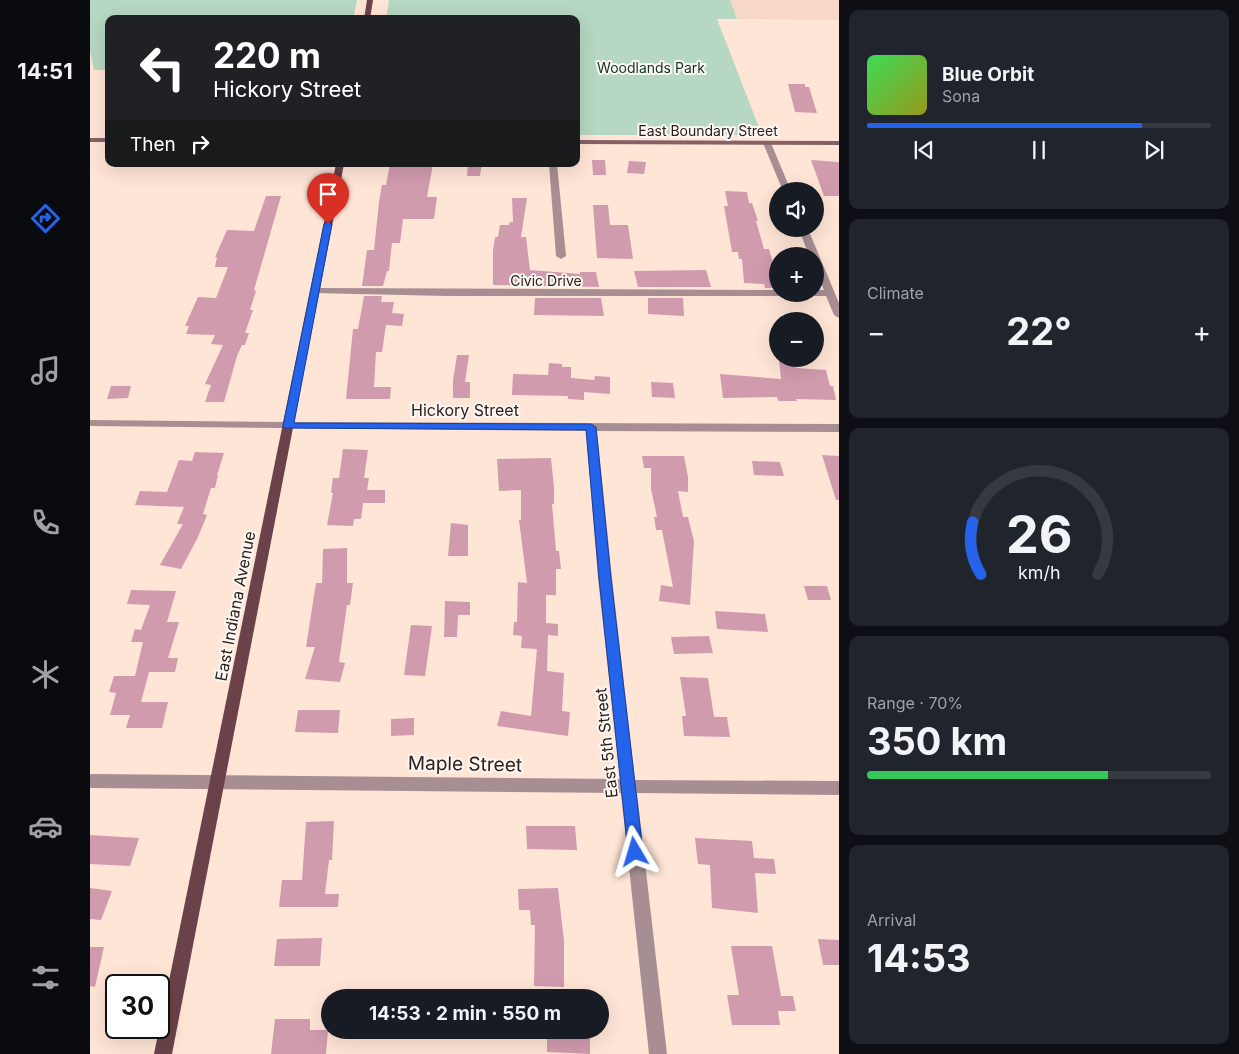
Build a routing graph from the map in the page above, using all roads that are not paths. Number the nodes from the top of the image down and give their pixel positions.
1 (370, 0) edge
2 (368, 15) edge
3 (90, 140) edge
4 (105, 140) edge
5 (580, 142) edge
6 (767, 143) junction
7 (839, 143) edge
8 (339, 167) edge
9 (553, 167) edge
10 (783, 182) edge
11 (561, 256) dead end
12 (824, 279) edge
13 (315, 291) junction
14 (769, 293) edge
15 (824, 294) edge
16 (830, 294) junction
17 (839, 316) edge
18 (90, 423) edge
19 (288, 426) junction
20 (591, 427) junction
21 (839, 428) edge
22 (90, 781) edge
23 (218, 781) junction
24 (628, 787) junction
25 (839, 788) edge
26 (163, 1054) edge
27 (658, 1054) edge

1 - 2 main road
3 - 4 street
5 - 6 street, East Boundary Street
6 - 7 street, East Boundary Street
6 - 10 street
8 - 13 main road, East Indiana Avenue
9 - 11 street
12 - 16 street
13 - 14 street, Civic Drive
13 - 19 main road, East Indiana Avenue
15 - 16 street
16 - 17 street
18 - 19 street, Hickory Street
19 - 20 street, Hickory Street
19 - 23 main road, East Indiana Avenue
20 - 21 street, Hickory Street
20 - 24 street, East 5th Street
22 - 23 street, Maple Street
23 - 24 street, Maple Street
23 - 26 main road, East Indiana Avenue
24 - 25 street, Maple Street
24 - 27 street, East 5th Street

